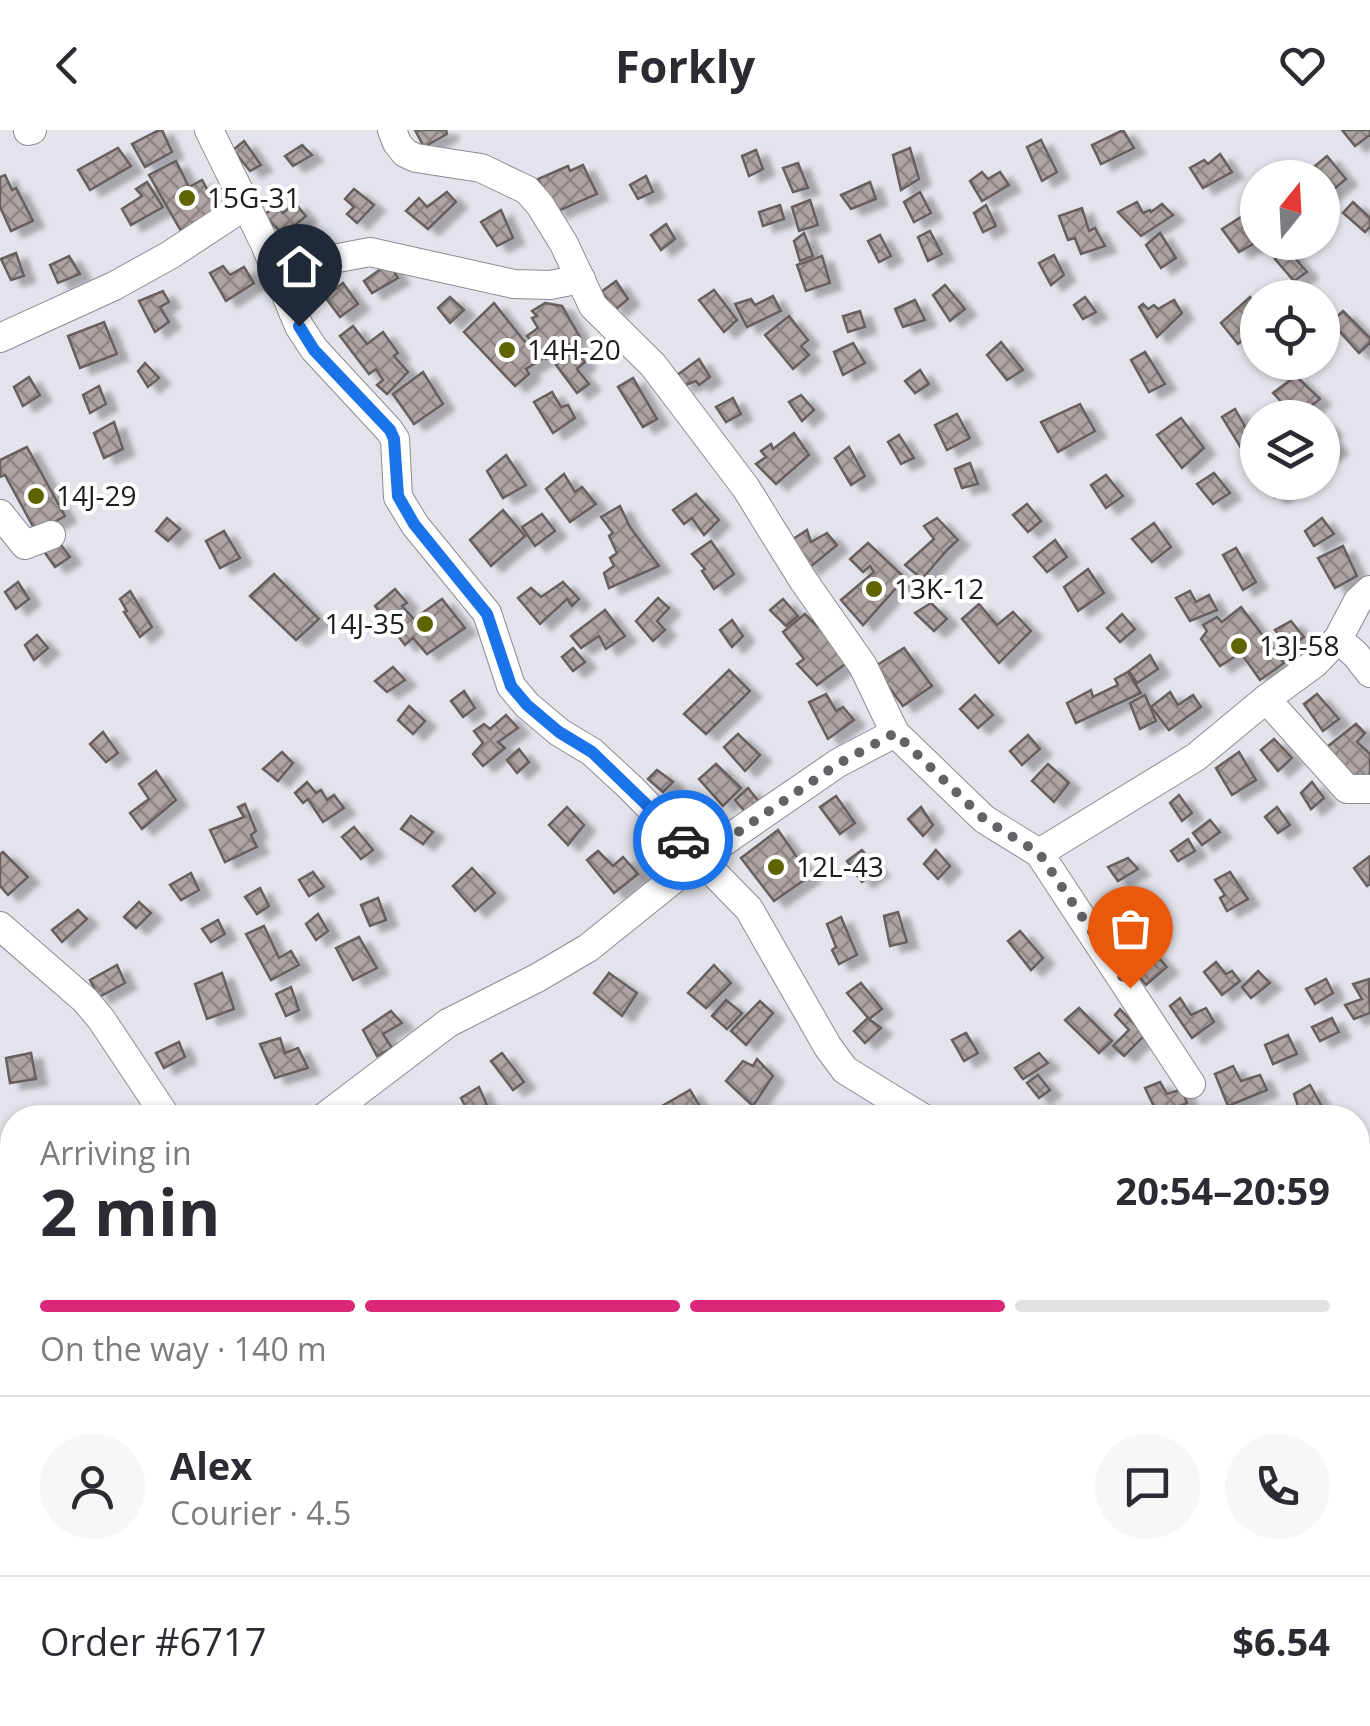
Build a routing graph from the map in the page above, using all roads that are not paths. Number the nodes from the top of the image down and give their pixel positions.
1 (209, 130) edge
2 (392, 130) edge
3 (246, 205) junction
4 (278, 274) junction
5 (581, 279) junction
6 (0, 338) edge
7 (0, 514) edge
8 (51, 536) dead end
9 (1370, 590) edge
10 (1338, 639) junction
11 (1370, 672) edge
12 (1266, 699) junction
13 (895, 733) junction
14 (1370, 789) edge
15 (1039, 853) junction
16 (700, 858) junction
17 (0, 926) edge
18 (1191, 1084) dead end
19 (158, 1105) edge
20 (341, 1105) edge
21 (902, 1105) edge

1 - 3 street
2 - 5 street
3 - 4 street
3 - 6 street
4 - 5 street
4 - 16 street
5 - 13 street
7 - 8 street
9 - 10 street
10 - 11 street
10 - 12 street
12 - 14 street
12 - 15 street
13 - 15 street
13 - 16 street
15 - 18 street
16 - 20 street
16 - 21 street
17 - 19 street

